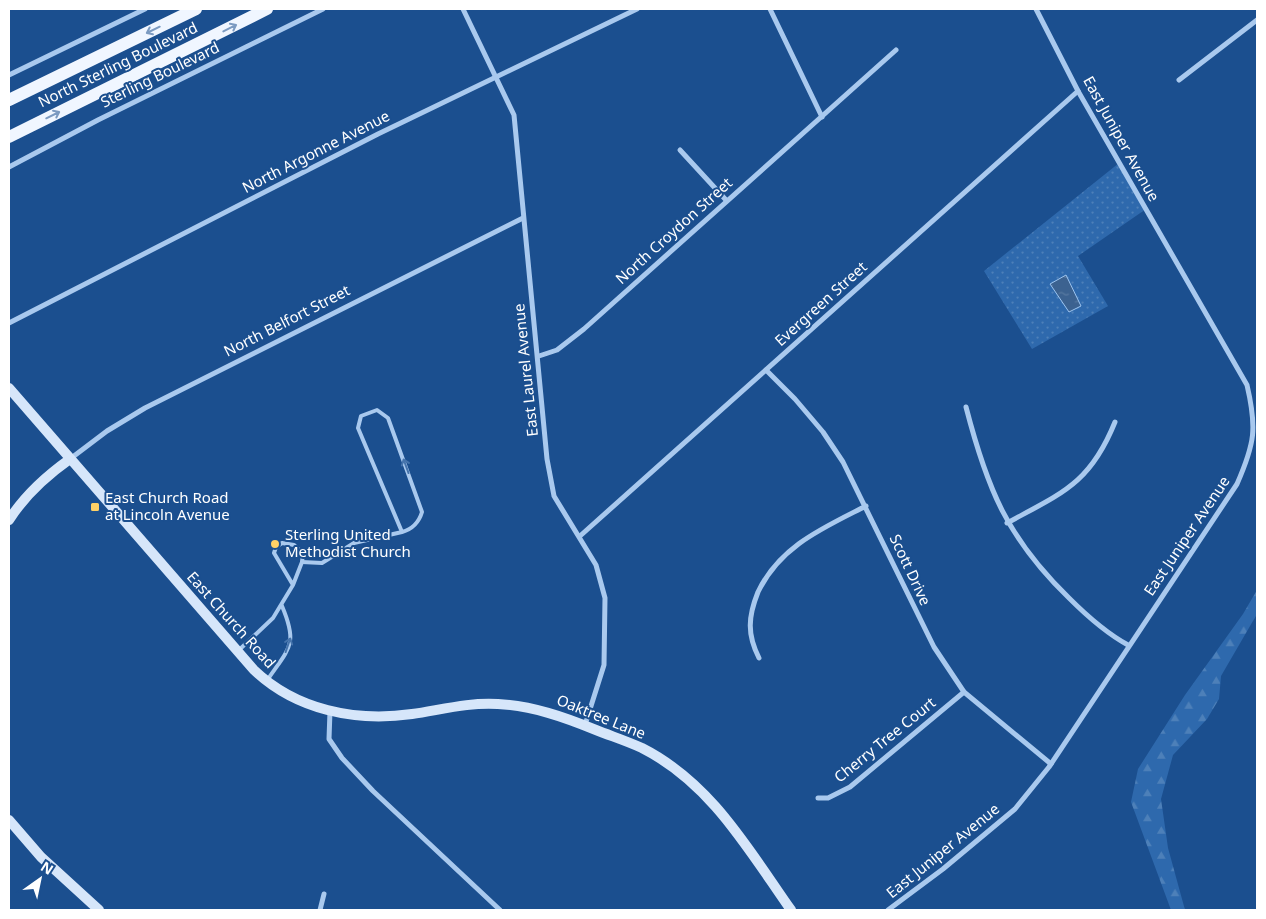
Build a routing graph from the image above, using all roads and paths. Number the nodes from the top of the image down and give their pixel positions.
1 (145, 9) edge
2 (196, 9) edge
3 (268, 9) edge
4 (323, 9) edge
5 (463, 9) edge
6 (637, 9) edge
7 (770, 9) edge
8 (1036, 9) edge
9 (1257, 20) edge
10 (896, 50) dead end
11 (9, 75) edge
12 (496, 76) junction
13 (1179, 80) dead end
14 (1078, 90) junction
15 (9, 100) edge
16 (822, 117) junction
17 (9, 136) edge
18 (680, 150) dead end
19 (9, 167) edge
20 (726, 200) junction
21 (523, 218) junction
22 (9, 323) edge
23 (539, 356) junction
24 (766, 370) junction
25 (9, 388) edge
26 (966, 407) dead end
27 (1115, 422) dead end
28 (70, 459) junction
29 (866, 506) junction
30 (9, 520) edge
31 (1007, 523) junction
32 (402, 532) junction
33 (580, 536) junction
34 (302, 562) junction
35 (293, 585) junction
36 (282, 606) junction
37 (1128, 645) junction
38 (238, 652) junction
39 (759, 658) dead end
40 (266, 682) junction
41 (964, 692) junction
42 (330, 711) junction
43 (585, 725) junction
44 (1051, 764) junction
45 (818, 798) dead end
46 (9, 820) edge
47 (324, 894) dead end
48 (99, 910) edge
49 (320, 910) edge
50 (500, 910) edge
51 (790, 910) edge
52 (890, 910) edge

1 - 11 street
2 -> 15 main road, North Sterling Boulevard
17 -> 3 main road, North Sterling Boulevard
4 - 19 street, Sterling Boulevard
5 - 12 street, East Laurel Avenue
6 - 12 street, North Argonne Avenue
7 - 16 street
8 - 14 street, East Juniper Avenue
9 - 13 street
10 - 16 street, North Croydon Street
12 - 21 street, East Laurel Avenue
12 - 22 street, North Argonne Avenue
14 - 24 street, Evergreen Street
14 - 37 street, East Juniper Avenue
16 - 20 street, North Croydon Street
18 - 20 street
20 - 23 street, North Croydon Street
21 - 23 street, East Laurel Avenue
21 - 28 street, North Belfort Street
23 - 33 street, East Laurel Avenue
24 - 29 street, Scott Drive
24 - 33 street, Evergreen Street
25 - 28 street, East Church Road
26 - 31 street
27 - 31 street
28 - 30 street
28 - 38 street, East Church Road
29 - 39 street
29 - 41 street, Scott Drive
31 - 37 street
32 -> 32 lane
32 - 34 lane
33 - 43 street, East Laurel Avenue
34 - 35 lane
34 - 35 lane
35 - 36 lane
36 - 38 lane
40 -> 36 lane
37 - 44 street, East Juniper Avenue
38 - 40 street, East Church Road
40 - 42 street, East Church Road
41 - 44 street, Scott Drive
41 - 45 street, Cherry Tree Court
42 - 43 street, Oaktree Lane
42 - 50 street
43 - 51 street, Oaktree Lane
44 - 52 street, East Juniper Avenue
46 - 48 street
47 - 49 street

